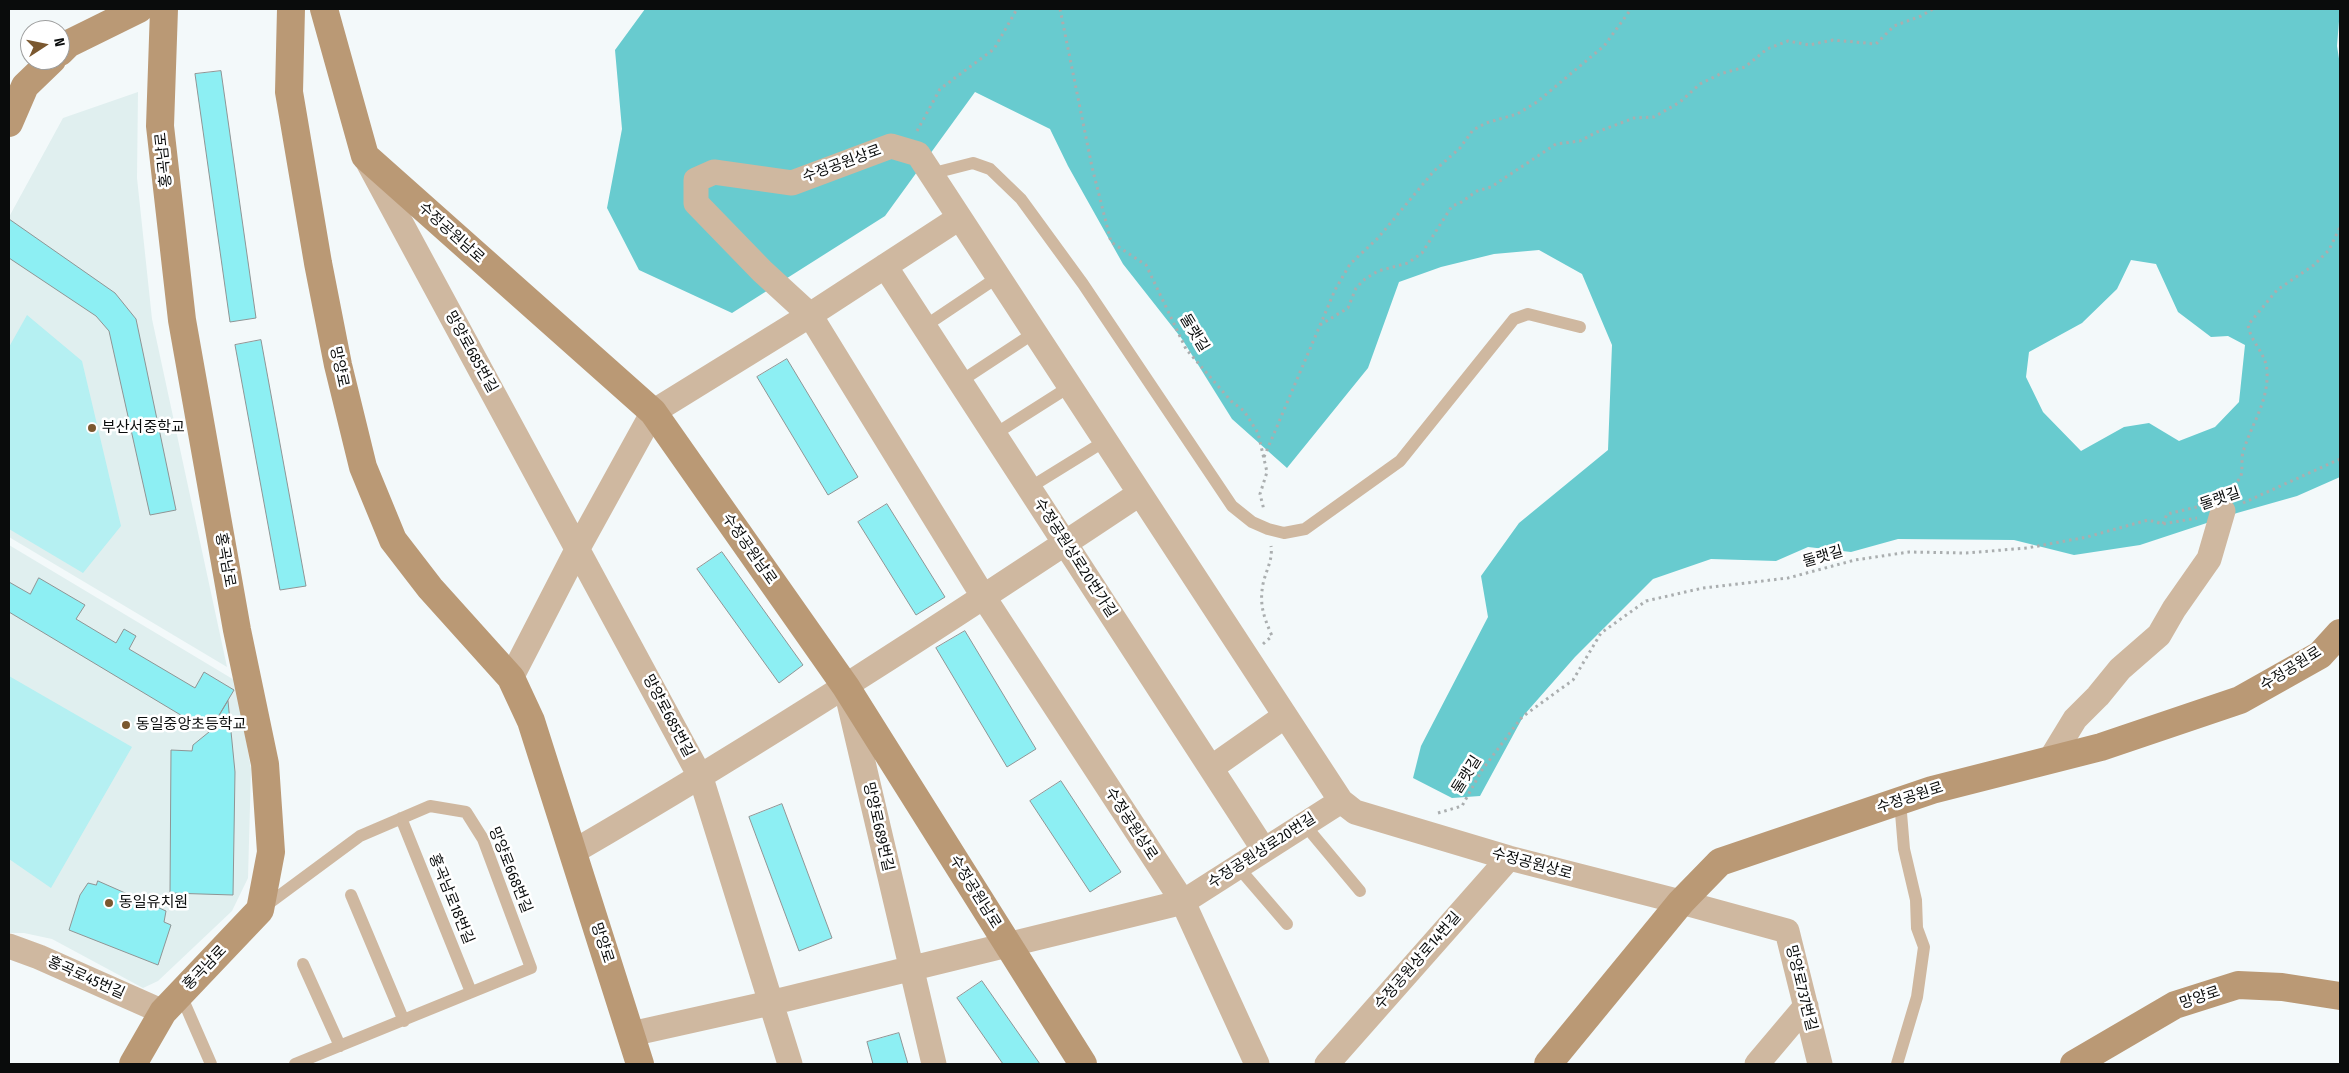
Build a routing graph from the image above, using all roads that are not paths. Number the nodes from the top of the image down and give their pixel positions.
1 (139, 9) edge
2 (164, 9) edge
3 (291, 9) edge
4 (324, 9) edge
5 (70, 43) edge
6 (42, 70) edge
7 (9, 123) edge
8 (365, 156) junction
9 (930, 174) junction
10 (959, 218) junction
11 (886, 266) junction
12 (998, 278) junction
13 (810, 315) junction
14 (925, 326) junction
15 (1580, 327) dead end
16 (1034, 333) junction
17 (960, 382) junction
18 (1069, 387) junction
19 (652, 412) junction
20 (995, 434) junction
21 (1105, 441) junction
22 (1029, 488) junction
23 (1139, 494) junction
24 (2217, 503) road end
25 (1065, 543) junction
26 (578, 548) junction
27 (983, 596) junction
28 (2340, 634) edge
29 (511, 678) junction
30 (846, 687) junction
31 (1285, 716) junction
32 (2050, 760) junction
33 (1210, 768) junction
34 (701, 778) junction
35 (1340, 801) junction
36 (1900, 801) junction
37 (401, 818) junction
38 (1304, 824) junction
39 (1264, 850) junction
40 (573, 852) junction
41 (1509, 858) junction
42 (1238, 867) junction
43 (1360, 891) dead end
44 (351, 895) dead end
45 (1183, 902) junction
46 (1681, 902) junction
47 (260, 910) junction
48 (1287, 924) dead end
49 (1008, 944) junction
50 (9, 946) edge
51 (304, 964) dead end
52 (910, 967) junction
53 (471, 992) junction
54 (2340, 996) edge
55 (172, 1002) junction
56 (770, 1002) junction
57 (1806, 1006) junction
58 (404, 1021) junction
59 (631, 1034) junction
60 (340, 1046) junction
61 (133, 1064) edge
62 (211, 1064) edge
63 (295, 1064) edge
64 (640, 1064) edge
65 (790, 1064) edge
66 (934, 1064) edge
67 (1083, 1064) edge
68 (1257, 1064) edge
69 (1328, 1064) edge
70 (1548, 1064) edge
71 (1757, 1064) edge
72 (1820, 1064) edge
73 (1897, 1064) edge
74 (2074, 1064) edge

1 - 5 street
2 - 47 street, 홍곡남로
3 - 29 street, 망양로
4 - 8 street
6 - 7 street
8 - 19 street, 수정공원남로
8 - 26 street, 망양로685번길
9 - 10 street, 수정공원상로
9 - 13 street, 수정공원상로
9 - 15 lane
10 - 11 street
10 - 12 street, 수정공원상로
11 - 13 street
11 - 14 street, 수정공원상로20번가길
12 - 14 lane
12 - 16 street, 수정공원상로
13 - 19 street
13 - 27 street, 수정공원상로
14 - 17 street, 수정공원상로20번가길
16 - 17 lane
16 - 18 street, 수정공원상로
17 - 20 street, 수정공원상로20번가길
18 - 20 lane
18 - 21 street, 수정공원상로
19 - 26 street
19 - 30 street, 수정공원남로
20 - 22 street, 수정공원상로20번가길
21 - 22 lane
21 - 23 street, 수정공원상로
22 - 25 street, 수정공원상로20번가길
23 - 25 street
23 - 31 street, 수정공원상로
24 - 32 street
25 - 27 street
25 - 33 street, 수정공원상로20번가길
26 - 29 street
26 - 34 street, 망양로685번길
27 - 30 street
27 - 45 street, 수정공원상로
28 - 32 street, 수정공원로
29 - 40 street, 망양로
30 - 34 street
30 - 49 street, 수정공원남로
30 - 52 street, 망양로689번길
31 - 33 street
31 - 35 street, 수정공원상로
32 - 36 street, 수정공원로
33 - 39 street, 수정공원상로20번가길
34 - 40 street
34 - 56 street, 망양로685번길
35 - 38 street, 수정공원상로20번길
35 - 41 street, 수정공원상로
36 - 46 street, 수정공원로
36 - 73 lane
37 - 47 lane, 망양로668번길
37 - 53 lane, 홍곡남로18번길
37 - 53 lane, 망양로668번길
38 - 39 street, 수정공원상로20번길
38 - 43 lane
39 - 42 street, 수정공원상로20번길
40 - 59 street, 망양로
41 - 46 street, 수정공원상로
41 - 69 street, 수정공원상로14번길
42 - 45 street, 수정공원상로20번길
42 - 48 lane
44 - 58 lane
45 - 49 street, 수정공원남로
45 - 68 street, 수정공원상로
46 - 57 street, 망양로737번길
46 - 70 street, 수정공원로
47 - 55 street, 홍곡남로
49 - 52 street
49 - 67 street, 수정공원남로
50 - 55 street, 홍곡로45번길
51 - 60 lane
52 - 56 street
52 - 66 street, 망양로689번길
53 - 58 lane
54 - 74 street, 망양로
55 - 61 street, 홍곡남로
55 - 62 lane
56 - 59 street
56 - 65 street, 망양로685번길
57 - 71 street
57 - 72 street, 망양로737번길
58 - 60 lane
59 - 64 street, 망양로
60 - 63 lane

